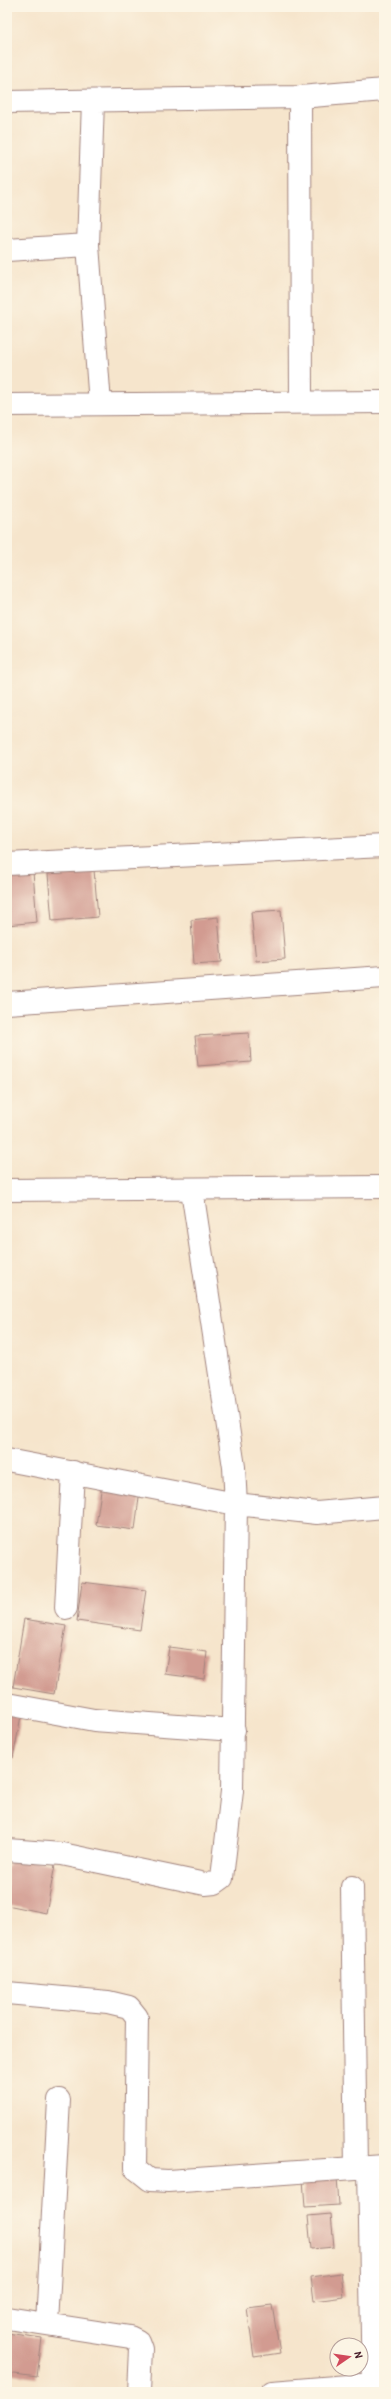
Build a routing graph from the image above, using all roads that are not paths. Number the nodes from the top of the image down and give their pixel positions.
1 (384, 90) edge
2 (300, 97) junction
3 (93, 100) junction
4 (7, 102) edge
5 (88, 245) junction
6 (7, 250) edge
7 (301, 402) junction
8 (384, 402) edge
9 (100, 404) junction
10 (7, 405) edge
11 (384, 846) edge
12 (7, 864) edge
13 (384, 977) edge
14 (7, 1003) edge
15 (384, 1187) edge
16 (7, 1190) edge
17 (192, 1190) junction
18 (7, 1460) edge
19 (73, 1472) junction
20 (236, 1504) junction
21 (384, 1507) edge
22 (66, 1608) dead end
23 (7, 1704) edge
24 (234, 1730) junction
25 (7, 1850) edge
26 (352, 1887) dead end
27 (7, 1993) edge
28 (58, 2100) dead end
29 (370, 2167) edge
30 (7, 2318) edge
31 (47, 2324) junction
32 (373, 2388) edge
33 (139, 2392) edge
34 (272, 2392) edge

1 - 2 street
2 - 3 street
2 - 7 street
3 - 4 street
3 - 5 street
5 - 6 street
5 - 9 street
7 - 8 street
7 - 9 street
9 - 10 street
11 - 12 street
13 - 14 street
15 - 17 street
16 - 17 street
17 - 20 street
18 - 19 street
19 - 20 street
19 - 22 street
20 - 21 street
20 - 24 street
23 - 24 street
24 - 25 street
26 - 29 street
27 - 29 street
28 - 31 street
29 - 32 street
30 - 31 street
31 - 33 street
32 - 34 street

